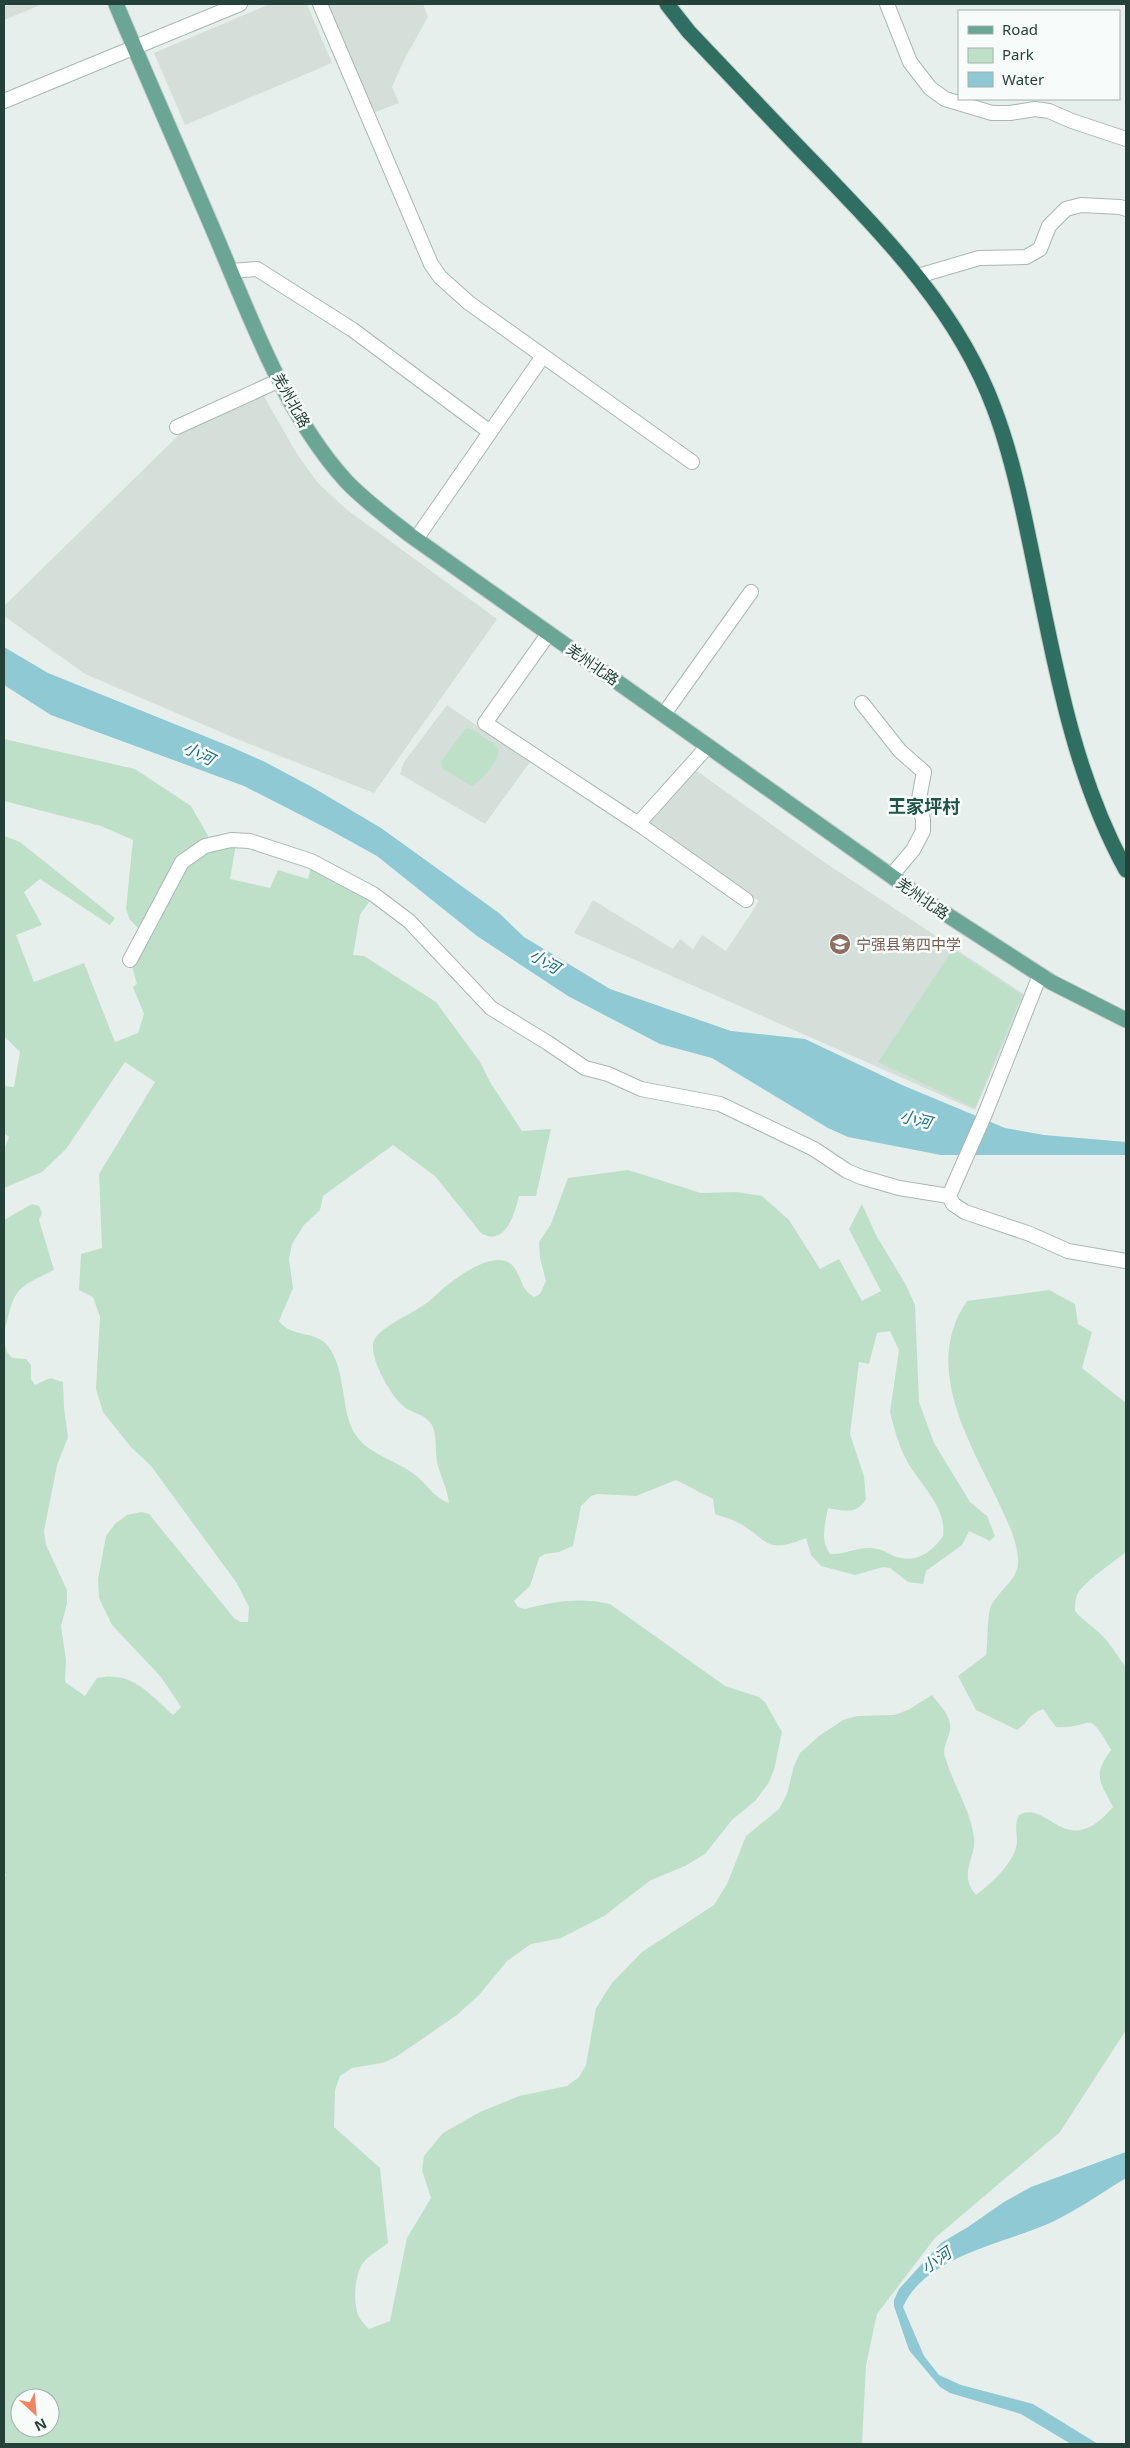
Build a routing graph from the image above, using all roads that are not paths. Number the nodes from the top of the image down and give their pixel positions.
1 (116, 4) edge
2 (124, 4) edge
3 (240, 4) edge
4 (320, 4) edge
5 (667, 4) edge
6 (887, 4) edge
7 (137, 45) junction
8 (4, 101) edge
9 (1126, 139) edge
10 (1126, 209) edge
11 (231, 271) junction
12 (918, 276) junction
13 (543, 356) junction
14 (280, 380) junction
15 (177, 427) dead end
16 (490, 432) junction
17 (692, 462) dead end
18 (416, 539) junction
19 (751, 592) dead end
20 (549, 633) junction
21 (862, 702) dead end
22 (664, 714) junction
23 (708, 746) junction
24 (638, 824) junction
25 (1126, 870) edge
26 (891, 876) junction
27 (746, 900) dead end
28 (130, 960) dead end
29 (1040, 975) junction
30 (1126, 1020) edge
31 (951, 1192) junction
32 (1126, 1261) edge

1 - 7 main road, 羌州北路
2 - 7 main road, 羌州北路
3 - 7 street
4 - 13 street
5 - 12 highway
6 - 9 street
7 - 8 street
7 - 11 main road, 羌州北路
10 - 12 street
11 - 14 main road, 羌州北路
11 - 16 street
12 - 25 highway
13 - 16 street
13 - 17 street
14 - 15 street
14 - 18 main road, 羌州北路
16 - 18 street
18 - 20 main road, 羌州北路
19 - 22 street
20 - 22 main road, 羌州北路
20 - 24 street
21 - 26 street
22 - 23 main road, 羌州北路
23 - 24 street
23 - 26 main road, 羌州北路
24 - 27 street
26 - 29 main road, 羌州北路
28 - 31 street
29 - 30 main road, 羌州北路
29 - 31 street
31 - 32 street

